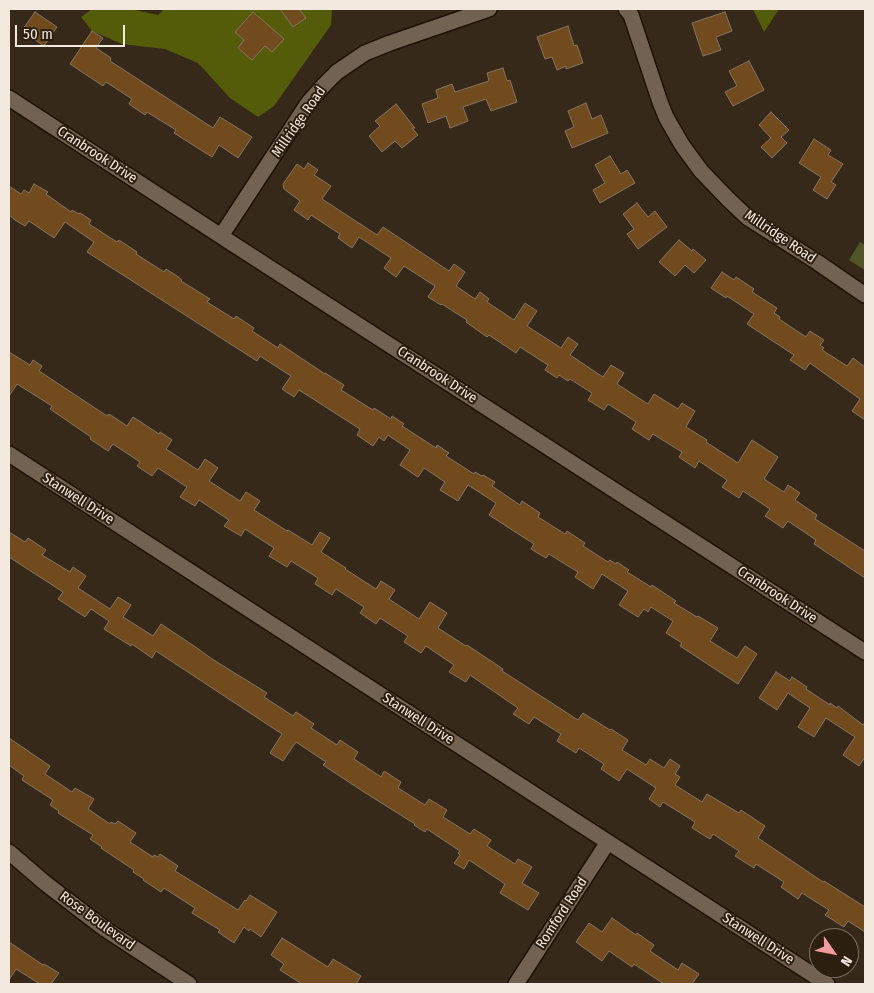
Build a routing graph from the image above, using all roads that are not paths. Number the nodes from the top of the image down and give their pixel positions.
1 (489, 9) edge
2 (626, 9) edge
3 (9, 98) edge
4 (221, 236) junction
5 (865, 295) edge
6 (9, 454) edge
7 (865, 652) edge
8 (608, 842) junction
9 (9, 852) edge
10 (189, 984) edge
11 (516, 984) edge
12 (827, 984) edge

1 - 4 street, Millridge Road
2 - 5 street, Millridge Road
3 - 4 street, Cranbrook Drive
4 - 7 street, Cranbrook Drive
6 - 8 street, Stanwell Drive
8 - 11 street, Romford Road
8 - 12 street, Stanwell Drive
9 - 10 street, Rose Boulevard

